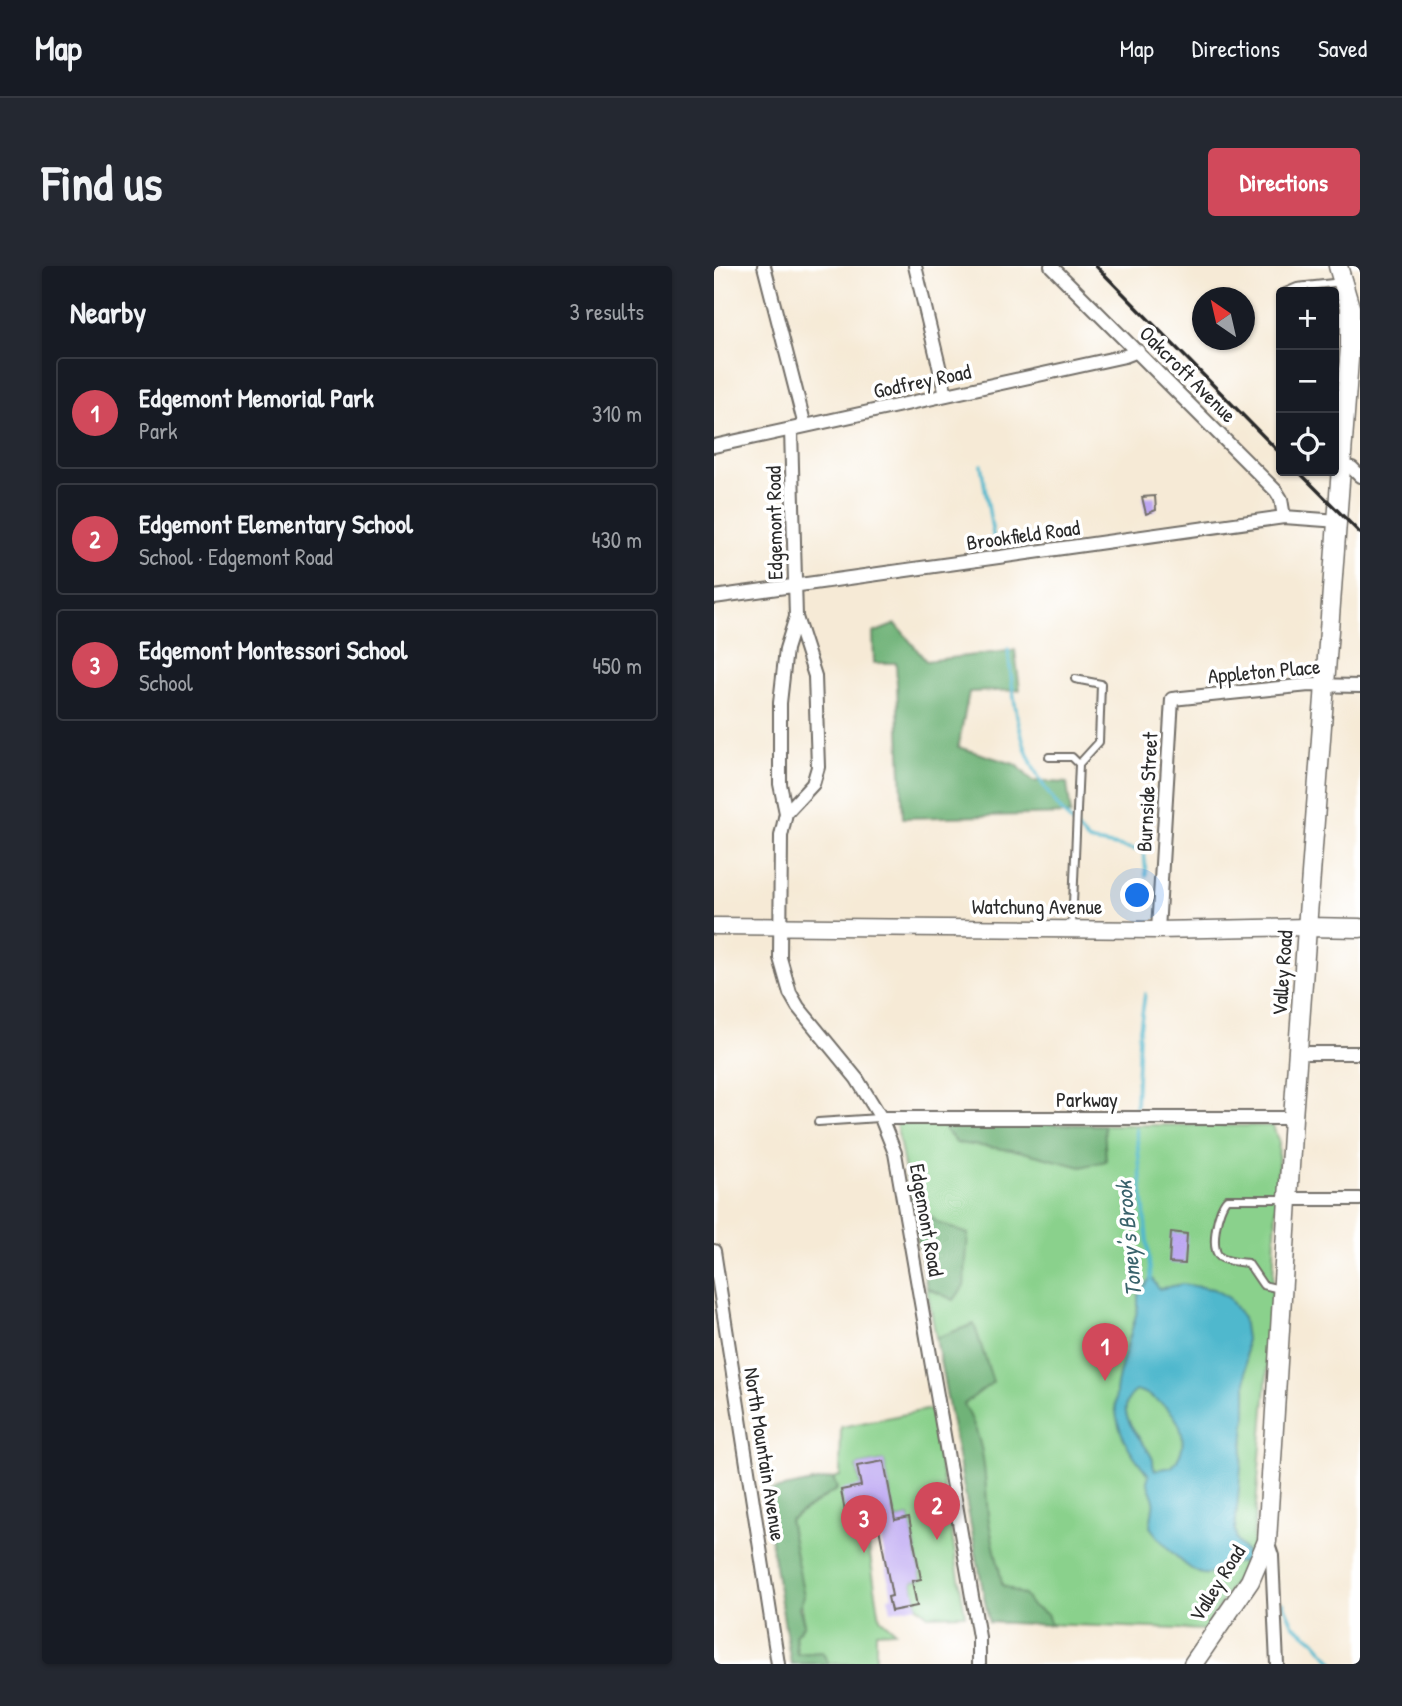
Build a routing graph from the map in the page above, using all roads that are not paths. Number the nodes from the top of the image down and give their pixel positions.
1 (764, 266) edge
2 (915, 266) edge
3 (1051, 266) edge
4 (1341, 274) edge
5 (1297, 287) edge
6 (1138, 351) junction
7 (1354, 362) edge
8 (946, 395) junction
9 (805, 426) junction
10 (791, 429) junction
11 (714, 446) edge
12 (1343, 467) junction
13 (1360, 476) edge
14 (1284, 517) junction
15 (1339, 520) junction
16 (795, 587) junction
17 (714, 597) edge
18 (796, 617) junction
19 (1075, 679) dead end
20 (1326, 685) junction
21 (1360, 686) edge
22 (1172, 699) joint
23 (1049, 757) dead end
24 (1079, 764) junction
25 (786, 813) junction
26 (714, 926) edge
27 (778, 927) junction
28 (1308, 927) junction
29 (1360, 928) edge
30 (1072, 929) junction
31 (1158, 930) junction
32 (1299, 1053) junction
33 (1360, 1053) edge
34 (881, 1118) junction
35 (1293, 1118) junction
36 (818, 1122) dead end
37 (1288, 1199) junction
38 (1360, 1199) edge
39 (714, 1251) edge
40 (1282, 1288) junction
41 (1267, 1541) junction
42 (1250, 1581) junction
43 (1271, 1602) junction
44 (778, 1664) edge
45 (979, 1664) edge
46 (1193, 1664) edge
47 (1277, 1664) edge

1 - 9 street
2 - 8 street
3 - 6 street, Oakcroft Avenue
4 - 5 lane
4 - 7 main road, Valley Road
6 - 8 street, Godfrey Road
6 - 14 street, Oakcroft Avenue
7 - 12 main road, Valley Road
8 - 9 street, Godfrey Road
9 - 10 street, Godfrey Road
10 - 11 street, Godfrey Road
10 - 16 street, Edgemont Road
12 - 13 street
12 - 15 main road, Valley Road
14 - 15 street, Brookfield Road
14 - 16 street, Brookfield Road
15 - 20 main road, Valley Road
16 - 17 street, Brookfield Road
16 - 18 street, Edgemont Road
18 - 25 street, Edgemont Road
18 - 25 street, Edgemont Road
19 - 24 lane
20 - 21 street, Appleton Place
20 - 22 street, Appleton Place
20 - 28 main road, Valley Road
22 - 31 street, Burnside Street
23 - 24 lane
24 - 30 lane
25 - 27 street, Edgemont Road
26 - 27 street, Watchung Avenue
27 - 30 street, Watchung Avenue
27 - 34 street, Edgemont Road
28 - 29 main road, Watchung Avenue
28 - 31 street, Watchung Avenue
28 - 32 main road, Valley Road
30 - 31 street, Watchung Avenue
32 - 33 street
32 - 35 main road, Valley Road
34 - 35 street, Parkway
34 - 36 lane
34 - 45 street, Edgemont Road
35 - 37 main road, Valley Road
37 - 38 street
37 - 40 main road, Valley Road
37 - 40 lane
39 - 44 street, North Mountain Avenue
40 - 41 main road, Valley Road
41 - 42 main road, Valley Road
41 - 43 street
42 - 43 street
42 - 46 main road, Valley Road
43 - 47 street

